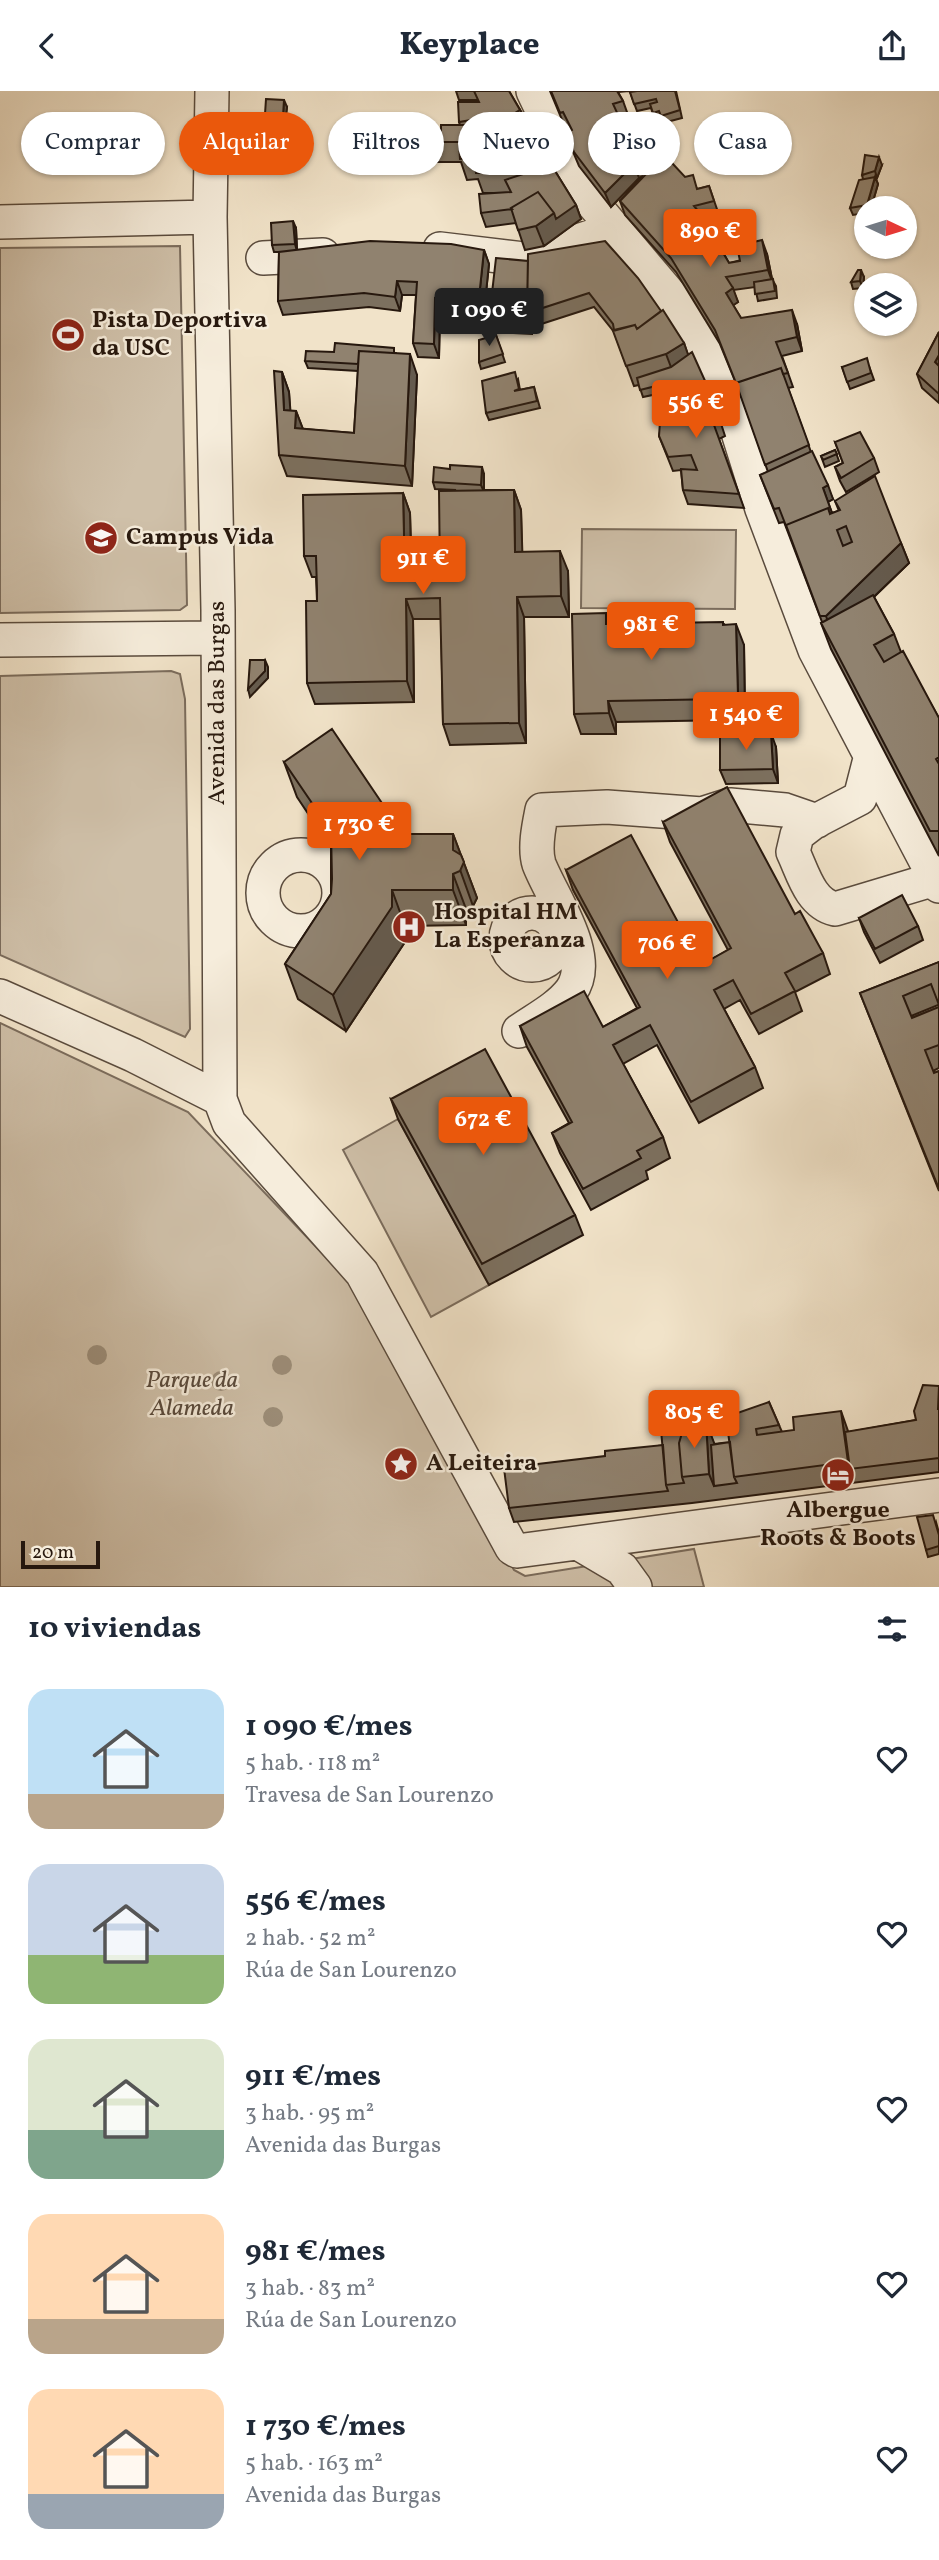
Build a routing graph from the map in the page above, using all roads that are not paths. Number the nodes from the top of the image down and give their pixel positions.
1 (212, 91) edge
2 (533, 91) edge
3 (210, 217) junction
4 (0, 222) edge
5 (614, 229) junction
6 (413, 248) edge
7 (349, 252) edge
8 (263, 258) dead end
9 (218, 638) junction
10 (0, 640) edge
11 (870, 759) junction
12 (817, 821) junction
13 (937, 883) edge
14 (0, 996) edge
15 (519, 1031) edge
16 (220, 1099) junction
17 (939, 1495) edge
18 (578, 1543) junction
19 (635, 1587) edge

1 - 3 street, Avenida das Burgas
2 - 5 street
3 - 4 street
3 - 9 street, Avenida das Burgas
5 - 6 street
5 - 11 street
7 - 8 street
9 - 10 street
9 - 16 street, Avenida das Burgas
11 - 12 street
11 - 13 street
12 - 13 street
12 - 15 street
14 - 16 street
16 - 18 street
17 - 18 street
18 - 19 street

